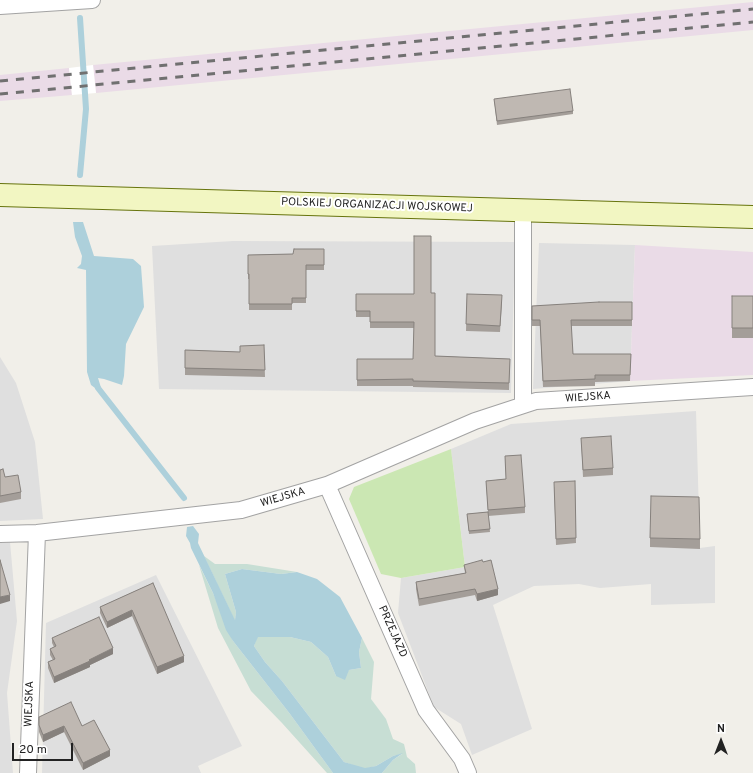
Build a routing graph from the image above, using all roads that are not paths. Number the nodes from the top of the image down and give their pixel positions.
1 (92, 0) edge
2 (0, 6) edge
3 (0, 195) edge
4 (523, 210) junction
5 (753, 217) edge
6 (753, 387) edge
7 (523, 405) junction
8 (327, 485) junction
9 (36, 533) junction
10 (0, 534) edge
11 (28, 773) edge
12 (468, 773) edge

1 - 2 street
3 - 4 main road, POLSKIEJ ORGANIZACJI WOJSKOWEJ
4 - 5 main road, POLSKIEJ ORGANIZACJI WOJSKOWEJ
4 - 7 street
6 - 7 street, WIEJSKA
7 - 8 street, WIEJSKA
8 - 9 street, WIEJSKA
8 - 12 street, PRZEJAZD
9 - 10 street
9 - 11 street, WIEJSKA

